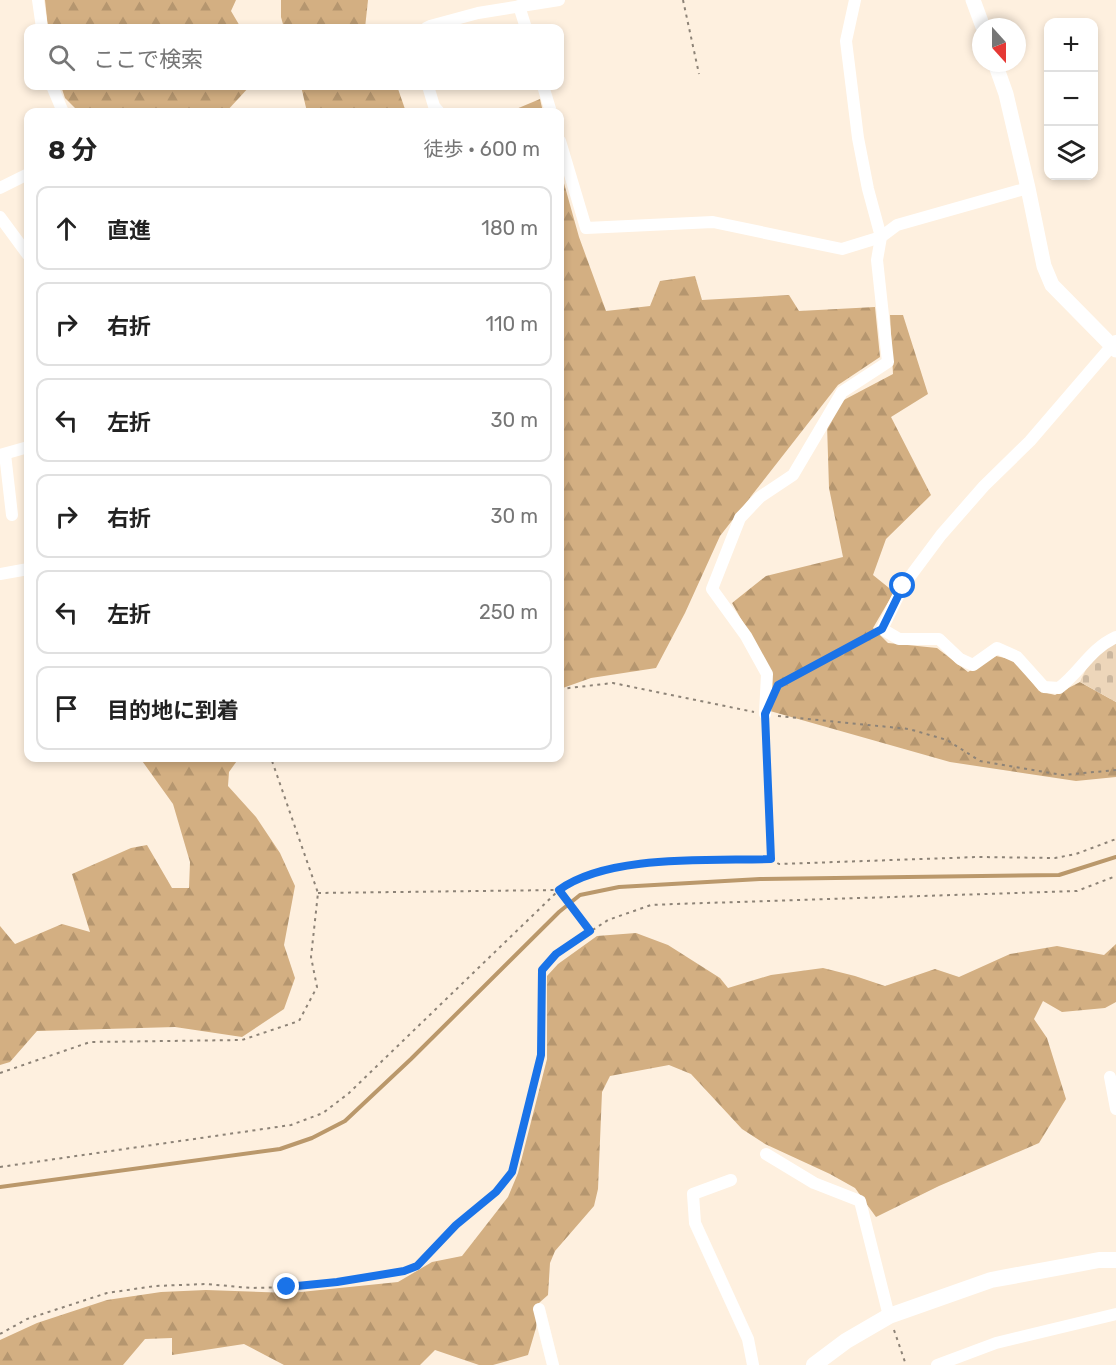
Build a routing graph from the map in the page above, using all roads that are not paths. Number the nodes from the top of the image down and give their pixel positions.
1 (38, 0) edge
2 (560, 0) edge
3 (855, 0) edge
4 (973, 0) edge
5 (519, 6) junction
6 (980, 18) edge
7 (41, 24) edge
8 (437, 24) edge
9 (525, 24) edge
10 (999, 72) edge
11 (54, 90) edge
12 (429, 90) edge
13 (544, 90) edge
14 (61, 108) edge
15 (437, 108) edge
16 (550, 108) edge
17 (564, 154) edge
18 (24, 176) edge
19 (0, 188) edge
20 (1028, 188) junction
21 (0, 217) edge
22 (881, 237) junction
23 (24, 250) edge
24 (1114, 345) edge
25 (24, 448) edge
26 (2, 455) edge
27 (12, 515) dead end
28 (24, 570) edge
29 (0, 574) edge
30 (1116, 637) edge
31 (765, 714) road end
32 (1110, 1077) dead end
33 (1116, 1109) edge
34 (766, 1154) dead end
35 (731, 1180) dead end
36 (1116, 1260) edge
37 (539, 1309) dead end
38 (1116, 1314) edge
39 (889, 1316) junction
40 (553, 1365) edge
41 (753, 1365) edge
42 (814, 1365) edge
43 (937, 1365) edge

1 - 7 street
2 - 5 street
3 - 22 street
4 - 6 street
5 - 8 street
5 - 9 street
10 - 20 street
11 - 14 street
12 - 15 street
13 - 16 street
17 - 22 street
18 - 19 street
20 - 22 street
20 - 24 street
21 - 23 street
22 - 31 street
24 - 30 street
25 - 26 street
26 - 27 street
28 - 29 street
32 - 33 street
34 - 39 street
35 - 41 street
36 - 39 main road
37 - 40 street
38 - 43 street
39 - 42 main road

